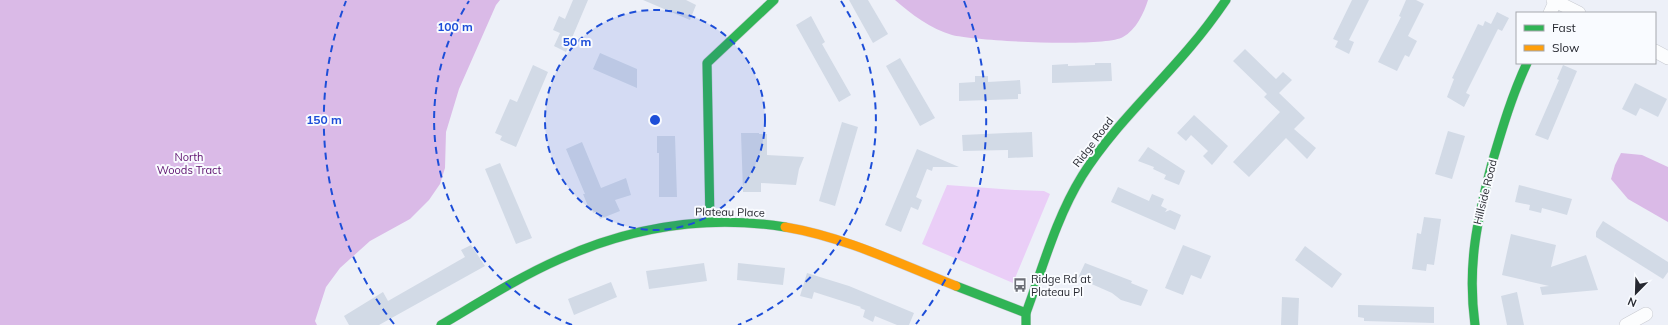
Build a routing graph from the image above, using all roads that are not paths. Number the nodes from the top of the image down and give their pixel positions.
1 (774, 0) edge
2 (1226, 0) edge
3 (1554, 4) edge
4 (1576, 12) edge
5 (1656, 52) edge
6 (1668, 58) edge
7 (1527, 64) edge
8 (710, 222) junction
9 (1026, 313) junction
10 (1646, 314) dead end
11 (441, 325) edge
12 (1026, 325) edge
13 (1476, 325) edge
14 (1626, 325) edge

1 - 8 street
2 - 9 street, Ridge Road
3 - 4 street
5 - 6 street
7 - 13 street, Hillside Road
8 - 9 street, Plateau Place
8 - 11 street, Plateau Place
9 - 12 street, Ridge Road
10 - 14 street

